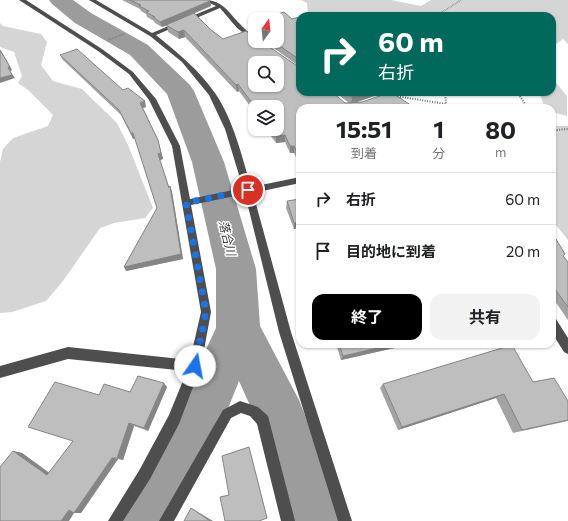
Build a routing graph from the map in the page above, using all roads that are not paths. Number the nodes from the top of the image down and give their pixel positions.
1 (22, 0) edge
2 (92, 0) edge
3 (207, 0) edge
4 (221, 6) junction
5 (152, 35) junction
6 (248, 35) edge
7 (296, 181) edge
8 (248, 190) junction
9 (186, 203) junction
10 (556, 329) edge
11 (568, 348) edge
12 (195, 366) junction
13 (0, 372) edge
14 (115, 521) edge
15 (166, 521) edge
16 (288, 521) edge
17 (345, 521) edge

1 - 9 street
2 - 5 street
3 - 4 street
4 - 5 street
4 - 6 street
5 - 8 street
7 - 8 street
8 - 9 street
8 - 17 street
9 - 12 street
10 - 11 street
12 - 13 street
12 - 14 street
15 - 16 street

